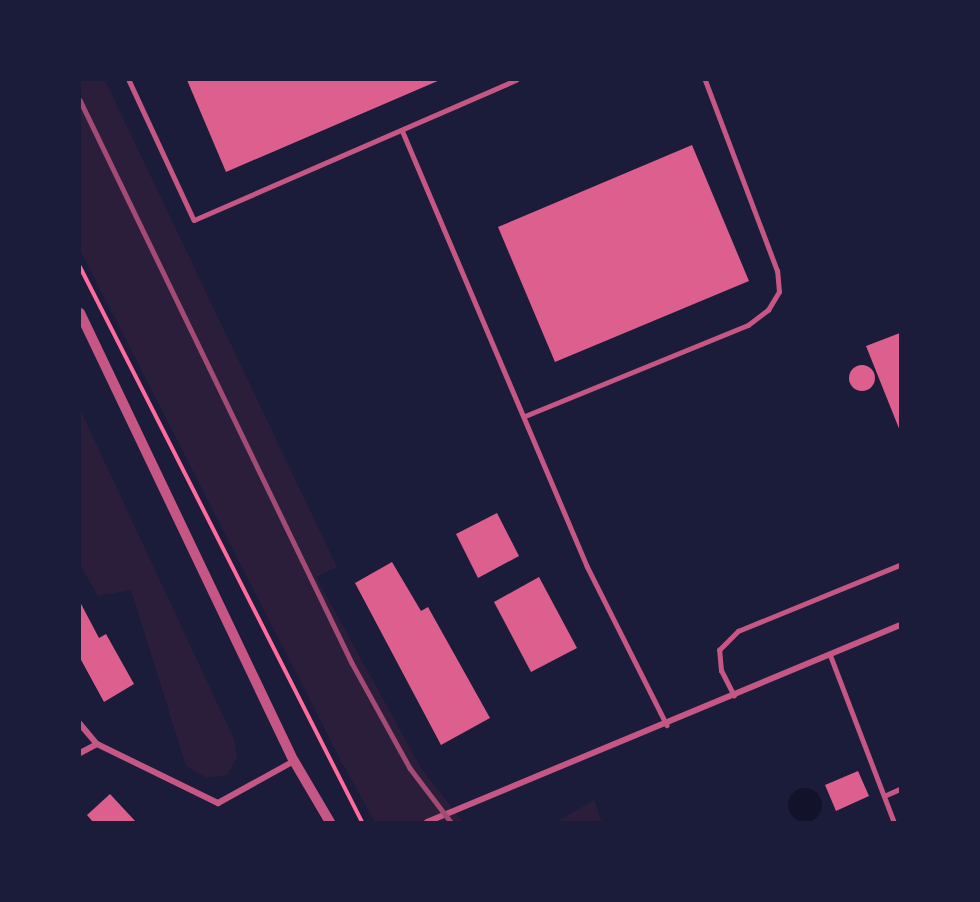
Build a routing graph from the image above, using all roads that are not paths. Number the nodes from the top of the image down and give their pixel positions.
1 (129, 80) edge
2 (516, 80) edge
3 (705, 80) edge
4 (402, 130) junction
5 (80, 313) edge
6 (525, 416) junction
7 (900, 565) edge
8 (900, 625) edge
9 (830, 654) junction
10 (734, 696) junction
11 (80, 724) edge
12 (667, 724) junction
13 (97, 744) junction
14 (80, 753) edge
15 (294, 761) junction
16 (900, 789) edge
17 (884, 796) junction
18 (330, 822) edge
19 (427, 822) edge
20 (894, 822) edge

1 - 4 lane
2 - 4 lane
3 - 6 lane
4 - 6 lane
5 - 15 street
6 - 12 lane
7 - 10 lane
8 - 9 street
9 - 10 street
9 - 17 lane
10 - 12 street
11 - 13 street
12 - 19 street
13 - 14 street
13 - 15 street
15 - 18 street
16 - 17 lane
17 - 20 lane

